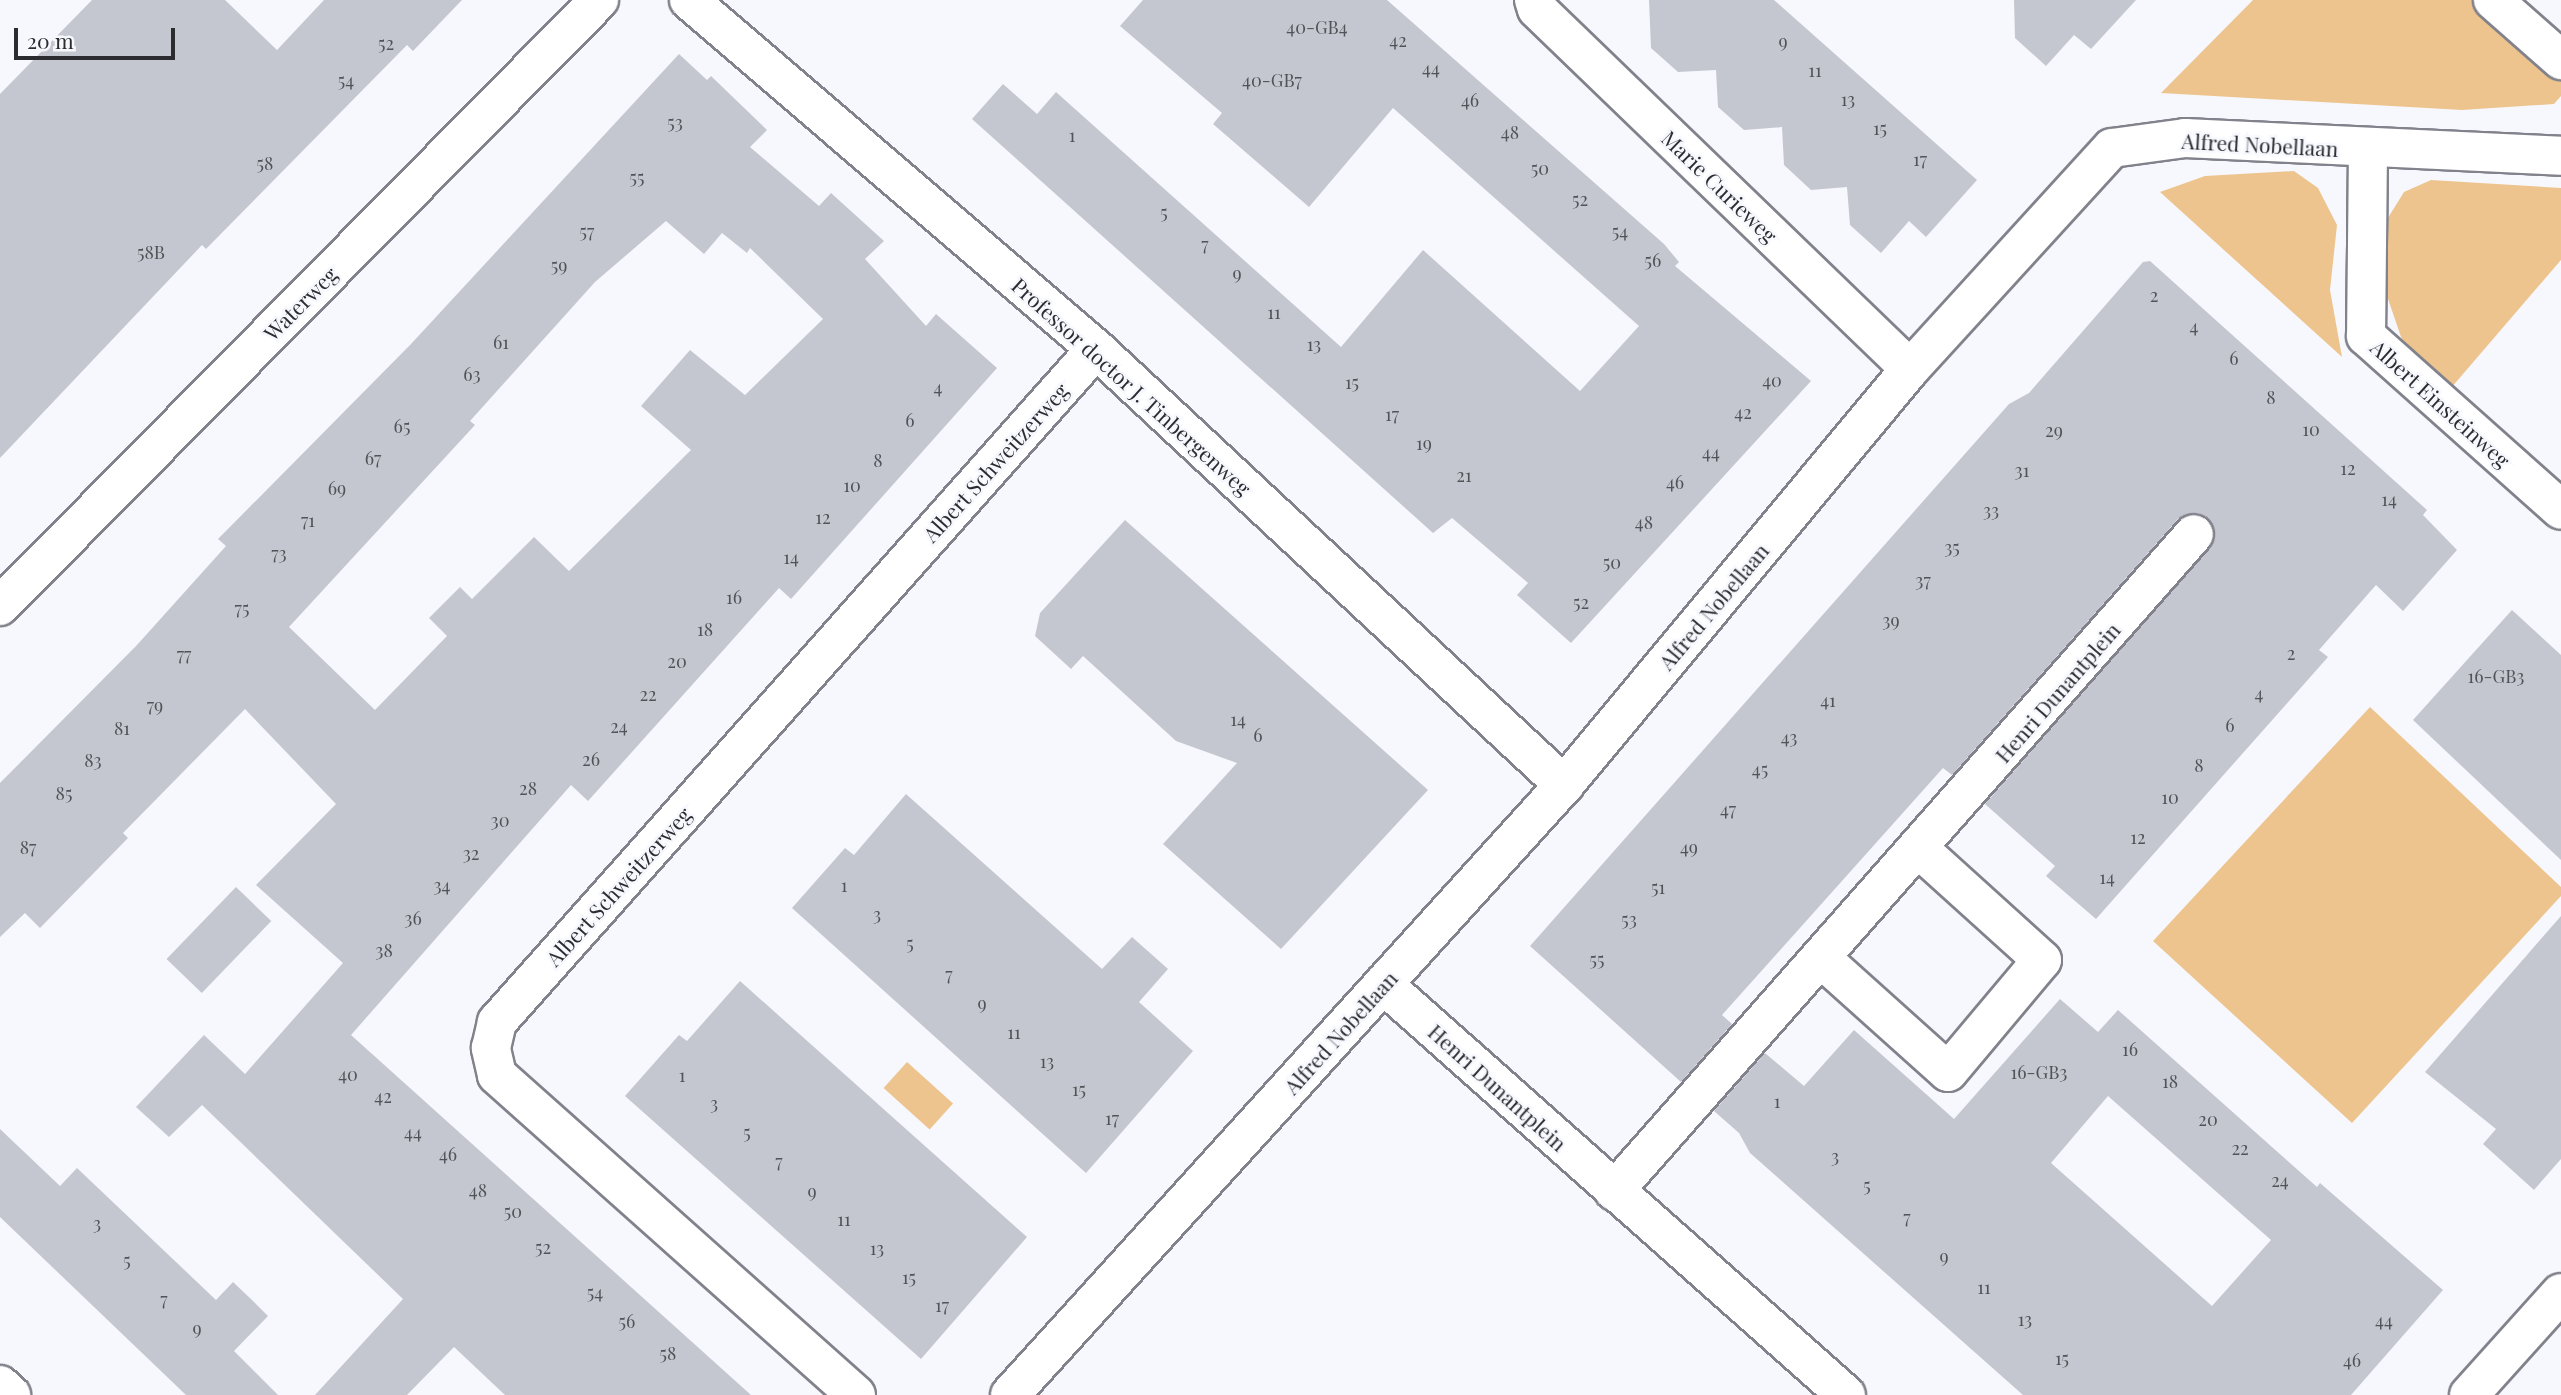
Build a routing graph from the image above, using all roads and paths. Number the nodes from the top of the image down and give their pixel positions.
1 (689, 0) edge
2 (1534, 0) edge
3 (2493, 0) edge
4 (592, 1) edge
5 (2561, 60) edge
6 (2368, 149) junction
7 (2561, 156) edge
8 (1096, 349) junction
9 (1910, 369) junction
10 (2561, 510) edge
11 (2194, 534) dead end
12 (0, 606) edge
13 (1564, 785) junction
14 (1919, 849) junction
15 (1822, 959) junction
16 (1383, 984) junction
17 (1614, 1191) junction
18 (2561, 1293) edge
19 (0, 1385) edge
20 (11, 1395) edge
21 (856, 1395) edge
22 (1010, 1395) edge
23 (1846, 1395) edge
24 (2469, 1395) edge

1 - 8 street, Professor doctor J. Tinbergenweg
2 - 9 street, Marie Curieweg
3 - 5 street
4 - 12 street, Waterweg
6 - 7 street, Alfred Nobellaan
6 - 9 street, Alfred Nobellaan
6 - 10 street, Albert Einsteinweg
8 - 13 street, Professor doctor J. Tinbergenweg
8 - 21 street, Albert Schweitzerweg
9 - 13 street, Alfred Nobellaan
11 - 14 street, Henri Dunantplein
13 - 16 street, Alfred Nobellaan
14 - 15 street, Henri Dunantplein
14 - 15 street
15 - 17 street, Henri Dunantplein
16 - 17 street, Henri Dunantplein
16 - 22 street, Alfred Nobellaan
17 - 23 street, Henri Dunantplein
18 - 24 street
19 - 20 street

